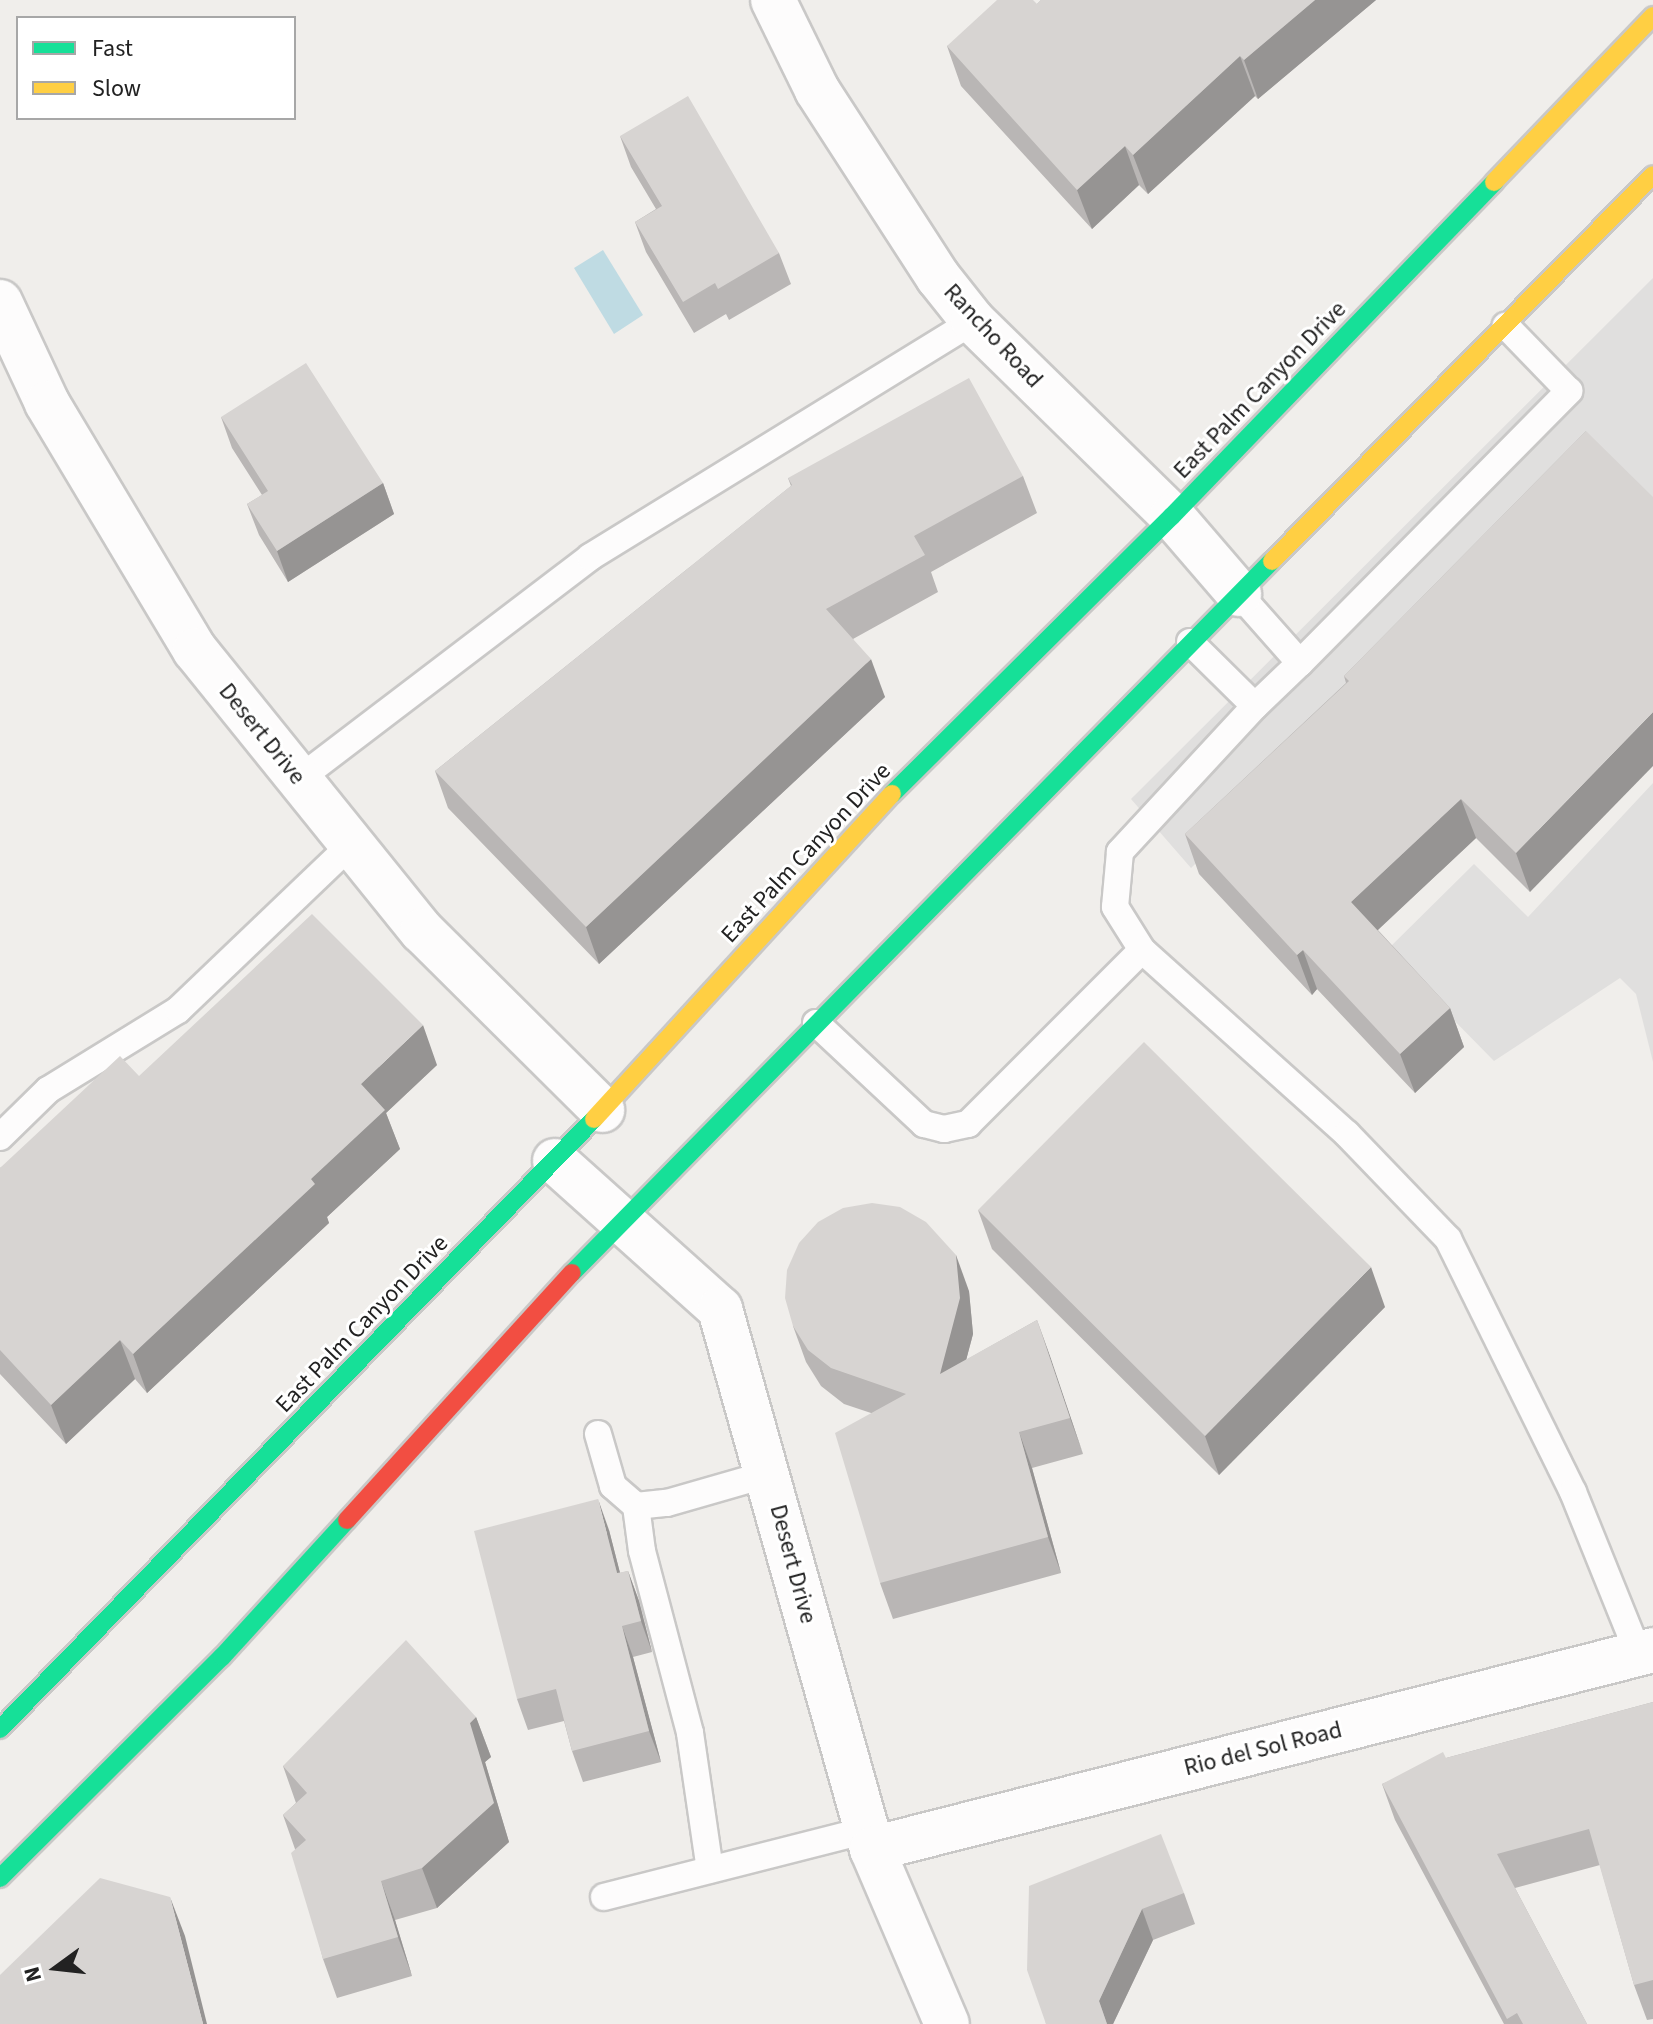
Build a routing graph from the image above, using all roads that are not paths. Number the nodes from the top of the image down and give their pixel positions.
1 (773, 0) edge
2 (1653, 16) edge
3 (1653, 175) edge
4 (0, 302) edge
5 (973, 321) junction
6 (1506, 326) junction
7 (1172, 516) junction
8 (1239, 594) junction
9 (1190, 642) junction
10 (1300, 663) junction
11 (1255, 706) junction
12 (299, 779) junction
13 (352, 844) junction
14 (1142, 950) junction
15 (816, 1023) junction
16 (602, 1110) junction
17 (0, 1137) edge
18 (555, 1161) junction
19 (620, 1221) junction
20 (598, 1434) dead end
21 (768, 1474) junction
22 (636, 1506) junction
23 (1645, 1652) edge
24 (0, 1729) edge
25 (870, 1840) junction
26 (710, 1870) junction
27 (0, 1878) edge
28 (604, 1897) dead end
29 (947, 2024) edge

1 - 5 street, Rancho Road
2 - 7 main road, East Palm Canyon Drive
3 - 6 main road
4 - 12 street, Desert Drive
5 - 7 street, Rancho Road
5 - 12 lane
6 - 8 main road
6 - 10 lane
7 - 8 street, Rancho Road
7 - 16 main road, East Palm Canyon Drive
8 - 9 main road
8 - 10 lane
9 - 11 lane
9 - 15 main road
10 - 11 lane
11 - 14 lane
12 - 13 street, Desert Drive
13 - 16 street, Desert Drive
13 - 17 lane
14 - 15 lane
14 - 23 lane
15 - 19 main road
16 - 18 main road, East Palm Canyon Drive
18 - 19 street, Desert Drive
18 - 24 main road, East Palm Canyon Drive
19 - 21 street, Desert Drive
19 - 27 main road
20 - 22 lane
21 - 22 lane
21 - 25 street, Desert Drive
22 - 26 lane
23 - 25 street, Rio del Sol Road
25 - 26 lane
25 - 29 street, Desert Drive
26 - 28 lane

